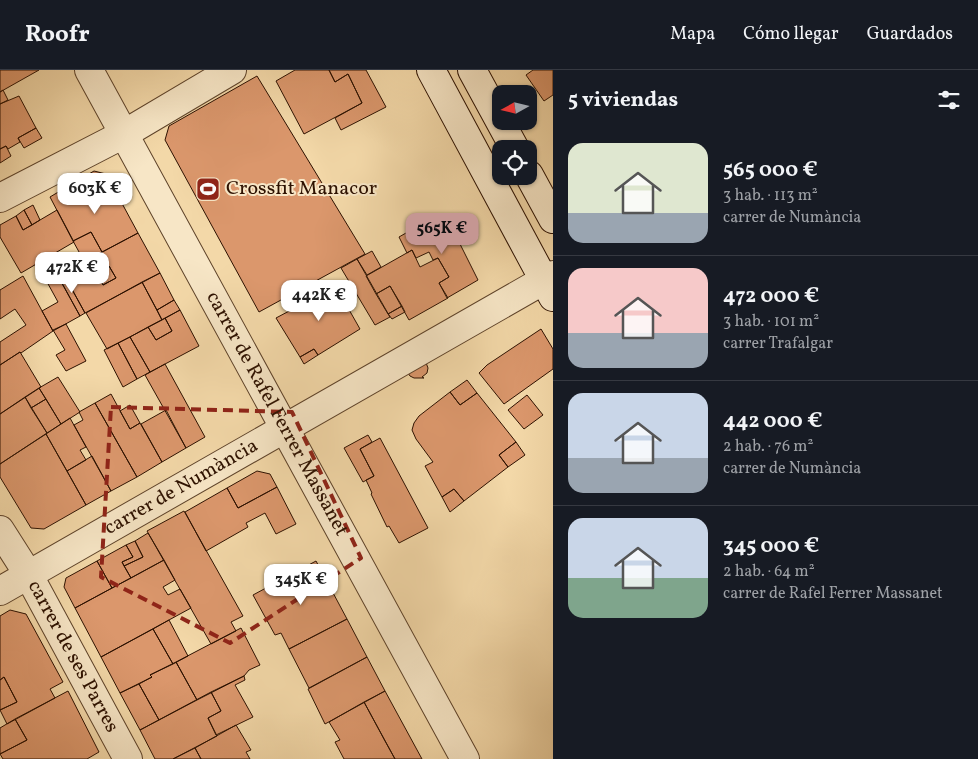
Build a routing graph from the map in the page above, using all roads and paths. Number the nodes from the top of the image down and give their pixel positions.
1 (89, 70) edge
2 (232, 70) edge
3 (431, 70) edge
4 (472, 70) edge
5 (124, 134) junction
6 (510, 140) edge
7 (534, 185) edge
8 (0, 198) edge
9 (553, 219) edge
10 (550, 284) edge
11 (284, 428) junction
12 (0, 530) edge
13 (28, 574) junction
14 (0, 591) edge
15 (128, 759) edge
16 (465, 759) edge

1 - 5 street, carrer de Rafel Ferrer Massanet
2 - 5 street
3 - 10 street
4 - 6 street
5 - 8 street
5 - 11 street, carrer de Rafel Ferrer Massanet
7 - 9 street
10 - 11 street, carrer de Numància
11 - 13 street, carrer de Numància
11 - 16 street, carrer de Rafel Ferrer Massanet
12 - 13 street, carrer de ses Parres
13 - 14 street, carrer de Numància
13 - 15 street, carrer de ses Parres

